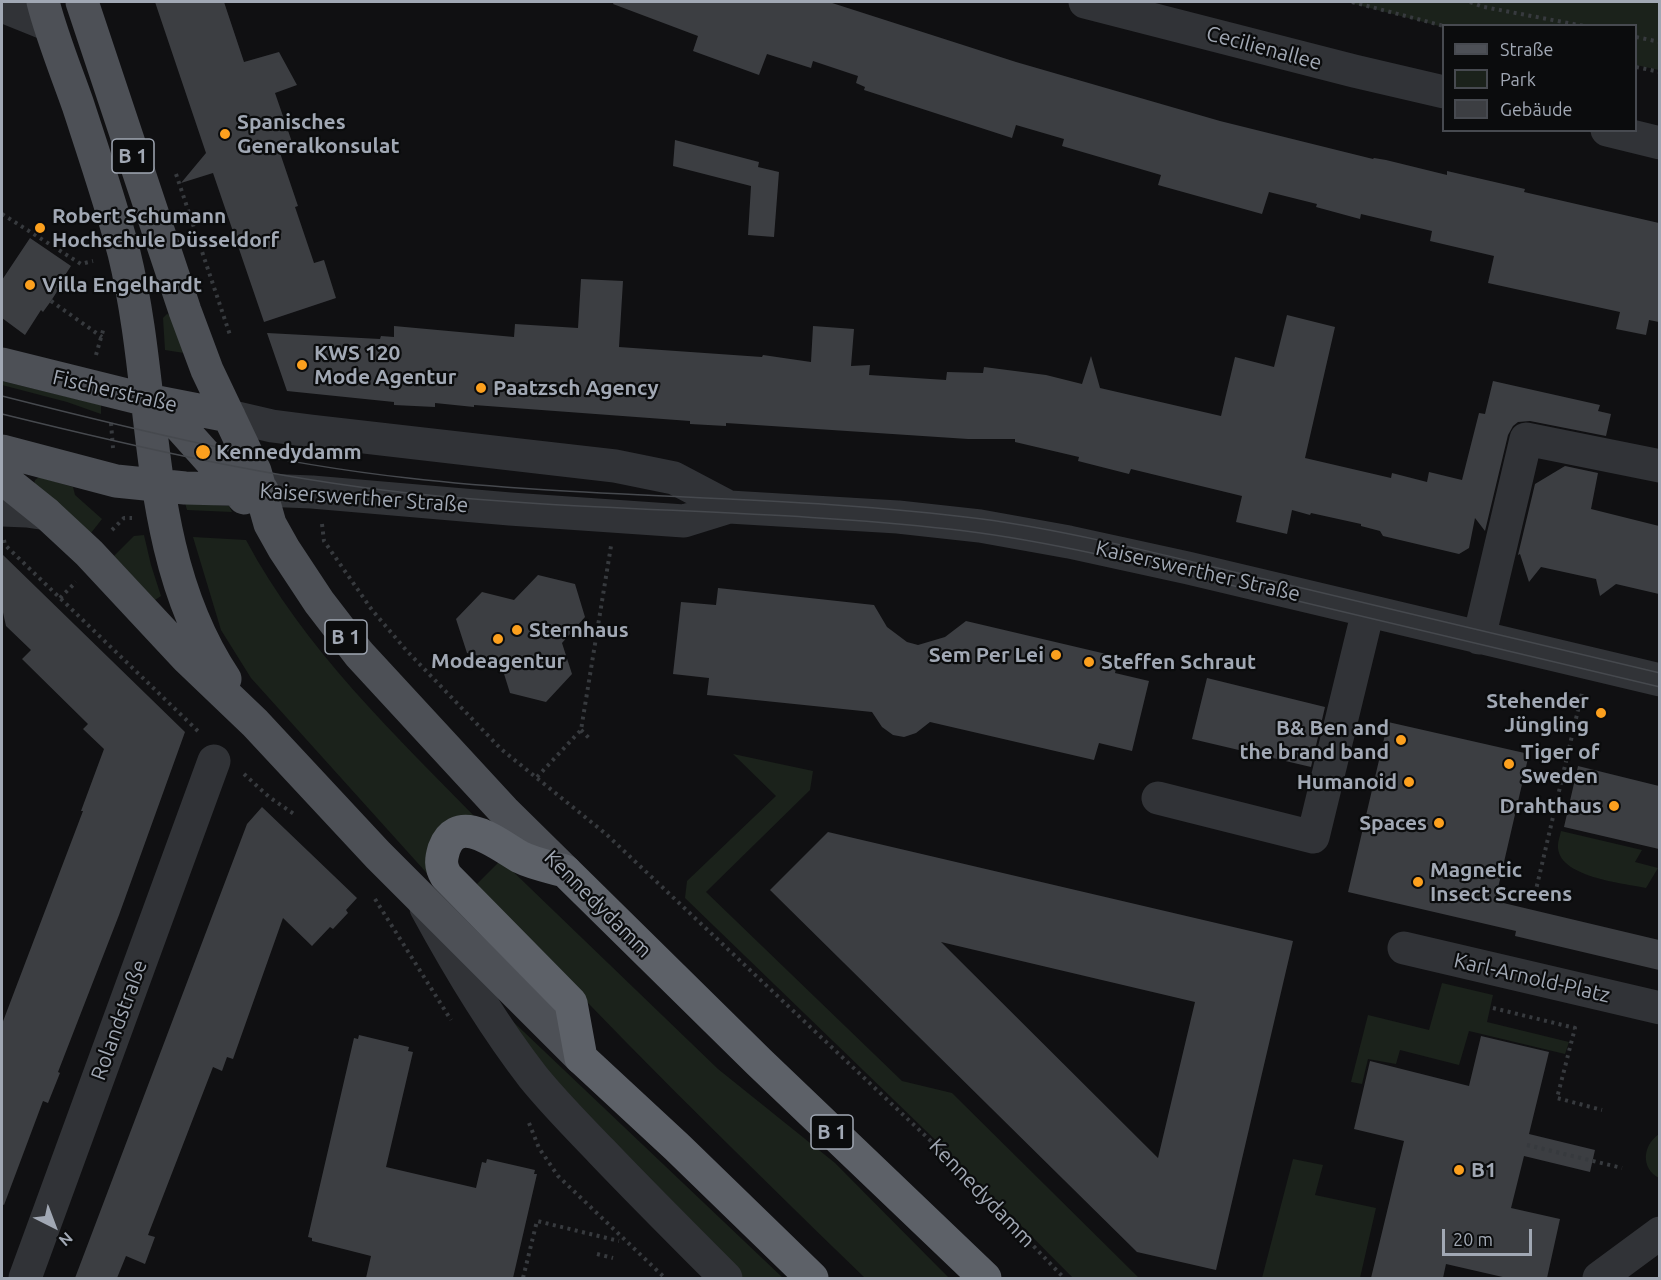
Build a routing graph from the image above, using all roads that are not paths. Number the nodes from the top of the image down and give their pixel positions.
1 (82, 2) edge
2 (1084, 2) edge
3 (2, 6) edge
4 (46, 13) edge
5 (1442, 92) edge
6 (1615, 132) edge
7 (1659, 143) edge
8 (2, 364) edge
9 (147, 400) junction
10 (229, 416) junction
11 (2, 451) edge
12 (1659, 466) edge
13 (2, 478) edge
14 (158, 486) junction
15 (248, 490) junction
16 (729, 507) junction
17 (47, 514) junction
18 (3, 523) edge
19 (1368, 611) junction
20 (1479, 638) junction
21 (1659, 680) edge
22 (255, 723) junction
23 (219, 756) road end
24 (1158, 798) dead end
25 (566, 871) junction
26 (420, 898) junction
27 (1404, 948) dead end
28 (1659, 1008) edge
29 (581, 1058) junction
30 (1659, 1233) edge
31 (25, 1278) edge
32 (726, 1278) edge
33 (812, 1278) edge
34 (985, 1278) edge
35 (1599, 1278) edge

1 - 10 main road, B 1
2 - 5 street, Cecilienallee
3 - 4 street
4 - 9 main road, B 1
6 - 7 street
8 - 9 main road, Fischerstraße
9 - 10 main road, Fischerstraße
9 - 14 main road, B 1
9 - 15 main road
10 - 15 main road, B 1
10 - 16 street, Kaiserswerther Straße
11 - 14 main road, Kaiserswerther Straße
12 - 20 street
13 - 17 main road, B 1
14 - 15 main road, Kaiserswerther Straße
14 - 22 main road, B 1
15 - 16 street, Kaiserswerther Straße
15 - 25 main road, Kennedydamm / B 1
16 - 19 street, Kaiserswerther Straße
17 - 18 street
17 - 22 main road, B 1
19 - 20 street, Kaiserswerther Straße
19 - 24 street
20 - 21 street, Kaiserswerther Straße
22 - 26 main road, B 1
23 - 31 street, Rolandstraße
25 - 29 highway
25 - 34 highway, Kennedydamm / B 1
26 - 29 main road, B 1
26 - 32 street
27 - 28 street, Karl-Arnold-Platz
29 - 33 highway, B 1
30 - 35 street

